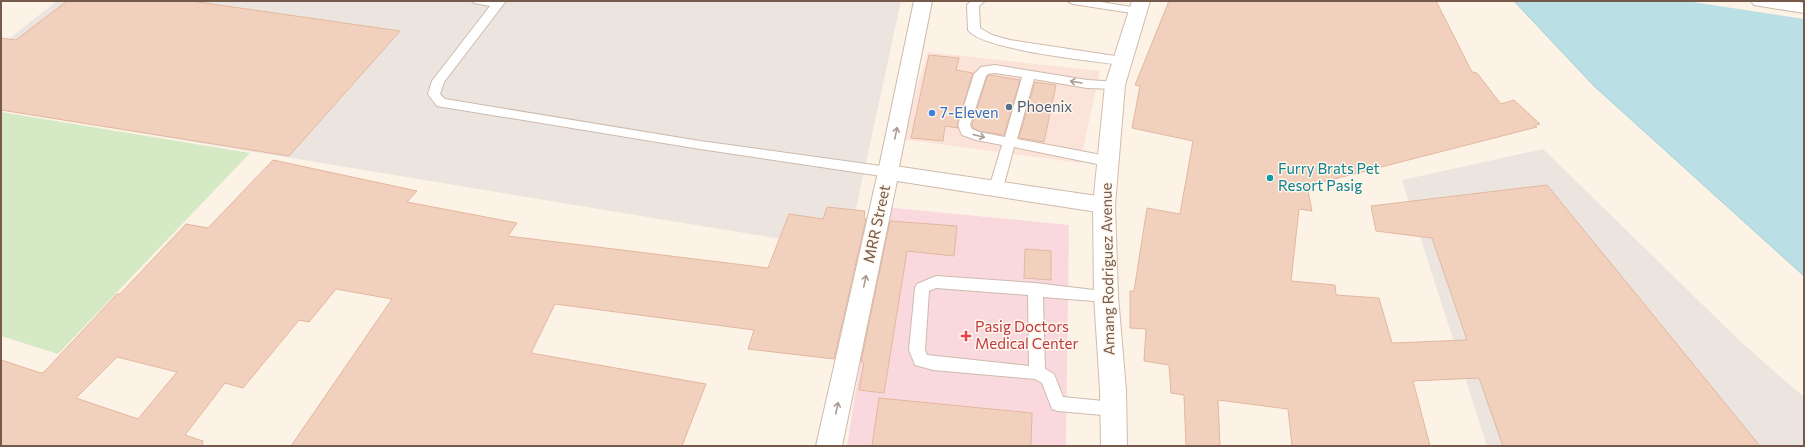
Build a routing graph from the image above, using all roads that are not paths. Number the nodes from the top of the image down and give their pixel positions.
1 (478, 1) edge
2 (923, 1) edge
3 (978, 1) edge
4 (1072, 1) edge
5 (1760, 1) edge
6 (499, 2) edge
7 (1139, 6) edge
8 (1804, 8) edge
9 (1122, 61) junction
10 (1029, 75) junction
11 (1115, 85) junction
12 (1009, 142) junction
13 (1107, 161) junction
14 (888, 172) junction
15 (996, 188) junction
16 (1104, 205) junction
17 (1035, 289) junction
18 (1106, 296) junction
19 (1037, 373) junction
20 (1113, 409) junction
21 (829, 446) edge
22 (1114, 446) edge

1 - 6 lane
14 -> 2 street, MRR Street
3 - 9 lane
4 - 7 lane
5 - 8 street
6 - 14 lane
7 - 9 street, Amang Rodriguez Avenue
9 - 11 street, Amang Rodriguez Avenue
11 -> 10 lane
10 - 12 lane
10 -> 12 lane
11 - 13 street, Amang Rodriguez Avenue
12 - 13 lane
12 - 15 lane
13 - 16 street, Amang Rodriguez Avenue
14 - 15 street
21 -> 14 street, MRR Street
15 - 16 street
16 - 18 street, Amang Rodriguez Avenue
17 - 18 lane
17 - 19 lane
17 - 19 lane
18 - 20 street, Amang Rodriguez Avenue
19 - 20 lane
20 - 22 street, Amang Rodriguez Avenue

